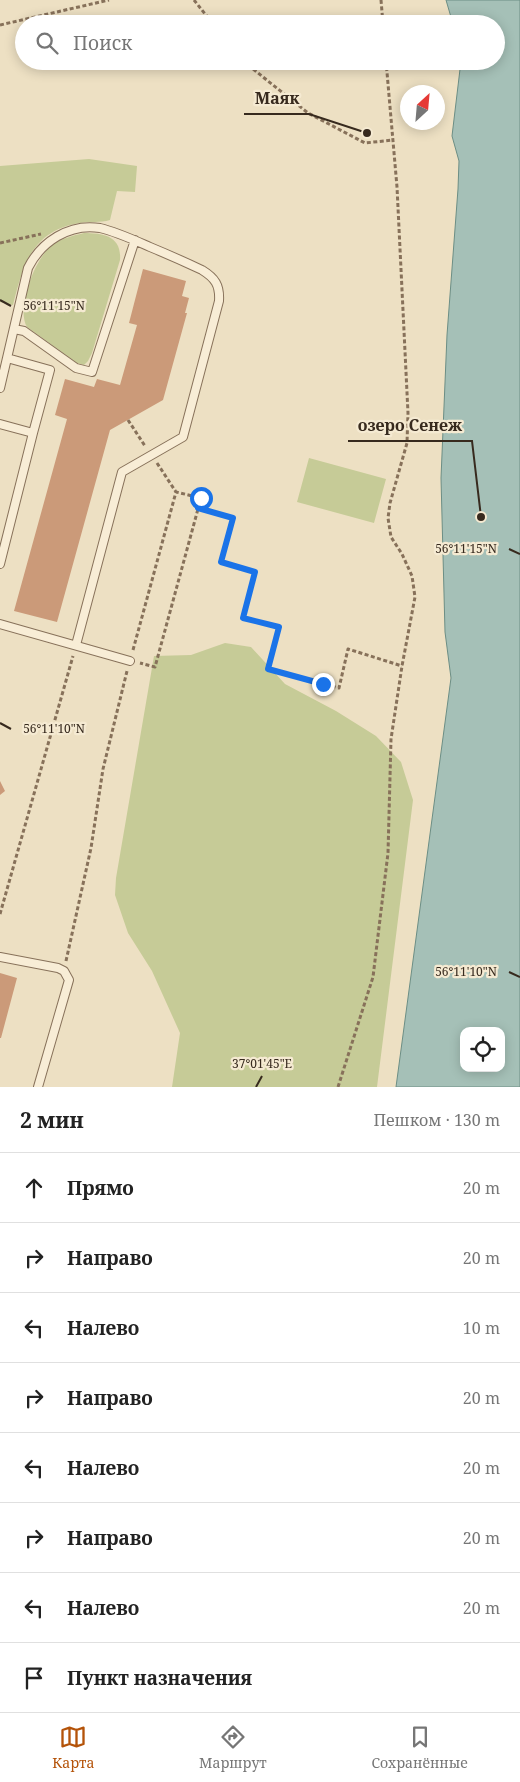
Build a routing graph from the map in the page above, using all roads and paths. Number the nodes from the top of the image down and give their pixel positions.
1 (109, 0) edge
2 (194, 0) edge
3 (381, 0) edge
4 (44, 15) edge
5 (206, 15) edge
6 (382, 15) edge
7 (15, 22) edge
8 (0, 25) edge
9 (254, 70) edge
10 (387, 70) edge
11 (393, 140) junction
12 (60, 235) junction
13 (134, 240) junction
14 (0, 243) edge
15 (14, 329) junction
16 (7, 358) junction
17 (0, 388) edge
18 (128, 420) dead end
19 (0, 424) edge
20 (33, 434) junction
21 (151, 455) junction
22 (176, 492) junction
23 (198, 508) junction
24 (0, 564) edge
25 (0, 624) edge
26 (76, 645) junction
27 (130, 661) junction
28 (402, 666) junction
29 (0, 914) edge
30 (0, 957) edge
31 (64, 971) junction
32 (38, 1087) edge
33 (338, 1087) edge

1 - 4 path
2 - 5 path
3 - 6 path
7 - 8 path
9 - 11 path
10 - 11 path
11 - 28 path
12 - 13 lane
12 - 14 path
12 - 15 lane
13 - 15 lane
13 - 21 lane
15 - 16 lane
16 - 17 lane
16 - 20 lane
18 - 21 path
19 - 20 lane
20 - 24 lane
21 - 22 path
21 - 26 lane
22 - 23 path
22 - 27 path
23 - 27 path
23 - 28 path
25 - 26 lane
26 - 27 lane
26 - 29 path
27 - 31 path
28 - 33 path
30 - 31 lane
31 - 32 lane

